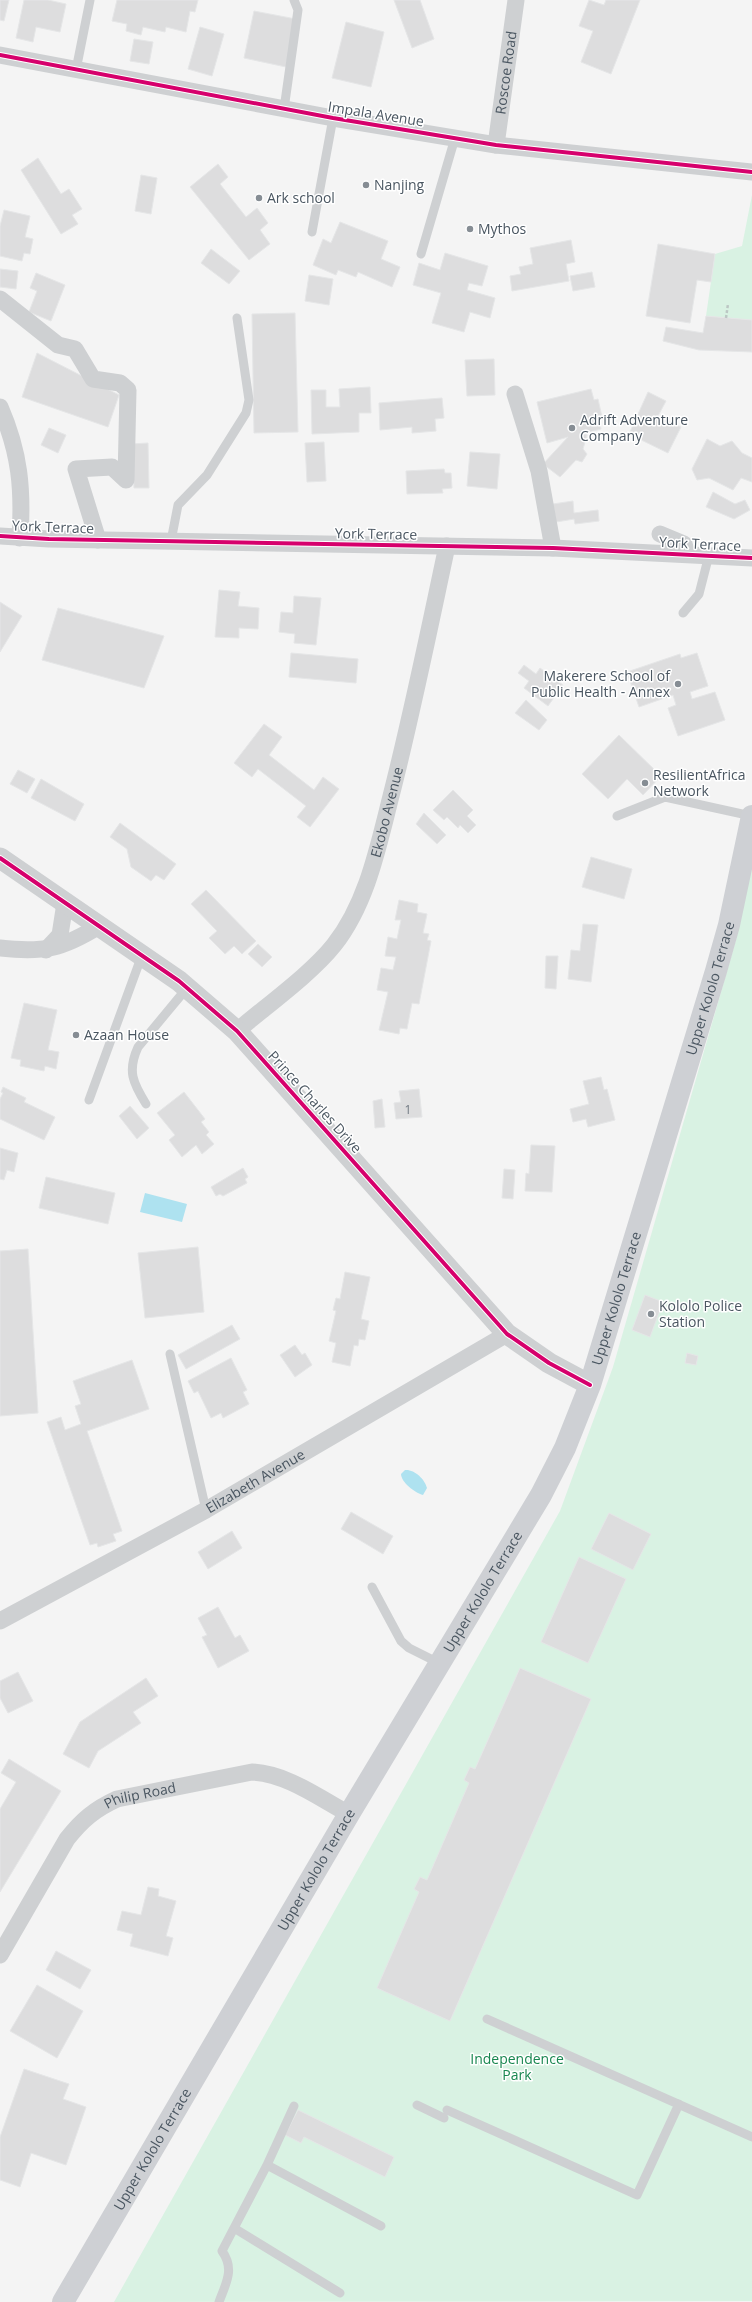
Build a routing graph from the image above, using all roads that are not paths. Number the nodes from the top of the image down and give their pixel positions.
1 (90, 0) edge
2 (294, 0) edge
3 (516, 0) edge
4 (0, 55) edge
5 (76, 70) junction
6 (284, 109) junction
7 (334, 118) junction
8 (456, 138) junction
9 (496, 145) junction
10 (752, 172) edge
11 (312, 232) dead end
12 (421, 254) dead end
13 (0, 299) edge
14 (238, 318) dead end
15 (515, 394) dead end
16 (0, 407) edge
17 (660, 534) dead end
18 (0, 536) edge
19 (20, 538) junction
20 (98, 540) junction
21 (171, 541) junction
22 (447, 546) junction
23 (553, 548) junction
24 (687, 554) junction
25 (709, 555) junction
26 (752, 558) edge
27 (684, 613) dead end
28 (616, 816) dead end
29 (752, 816) edge
30 (0, 858) edge
31 (65, 903) junction
32 (99, 926) junction
33 (0, 948) edge
34 (46, 950) junction
35 (142, 956) junction
36 (188, 988) junction
37 (237, 1031) junction
38 (89, 1100) dead end
39 (146, 1104) dead end
40 (507, 1334) junction
41 (170, 1354) dead end
42 (590, 1385) junction
43 (206, 1510) junction
44 (372, 1587) dead end
45 (0, 1621) edge
46 (440, 1663) junction
47 (350, 1814) junction
48 (0, 1955) edge
49 (488, 2019) dead end
50 (679, 2104) junction
51 (417, 2105) dead end
52 (294, 2106) dead end
53 (752, 2137) edge
54 (267, 2165) junction
55 (381, 2226) dead end
56 (234, 2228) junction
57 (340, 2293) dead end
58 (63, 2302) edge
59 (219, 2302) edge

1 - 5 lane
2 - 6 lane
3 - 9 street, Roscoe Road
4 - 5 street, Impala Avenue
5 - 6 street, Impala Avenue
6 - 7 street, Impala Avenue
7 - 8 street, Impala Avenue
7 - 11 lane
8 - 9 street, Impala Avenue
8 - 12 lane
9 - 10 street, Impala Avenue
13 - 20 street
14 - 21 lane
15 - 23 street
16 - 19 street
17 - 24 street
18 - 19 street, York Terrace
19 - 20 street, York Terrace
20 - 21 street, York Terrace
21 - 22 street, York Terrace
22 - 23 street, York Terrace
22 - 37 street, Ekobo Avenue
23 - 24 street, York Terrace
24 - 25 street, York Terrace
25 - 26 street, York Terrace
25 - 27 lane
28 - 29 lane
29 - 42 main road, Upper Kololo Terrace
30 - 31 street, Prince Charles Drive
31 - 32 street, Prince Charles Drive
31 - 34 street
32 - 34 street
32 - 35 street, Prince Charles Drive
33 - 34 street
35 - 36 street, Prince Charles Drive
35 - 38 lane
36 - 37 street, Prince Charles Drive
36 - 39 lane
37 - 40 street, Prince Charles Drive
40 - 42 street, Prince Charles Drive
40 - 43 street, Elizabeth Avenue
41 - 43 lane
42 - 46 main road, Upper Kololo Terrace
43 - 45 street, Elizabeth Avenue
44 - 46 lane
46 - 47 main road, Upper Kololo Terrace
47 - 48 street, Philip Road
47 - 58 main road, Upper Kololo Terrace
49 - 50 lane
50 - 51 lane
50 - 53 lane
52 - 54 lane
54 - 55 lane
54 - 56 lane
56 - 57 lane
56 - 59 lane

